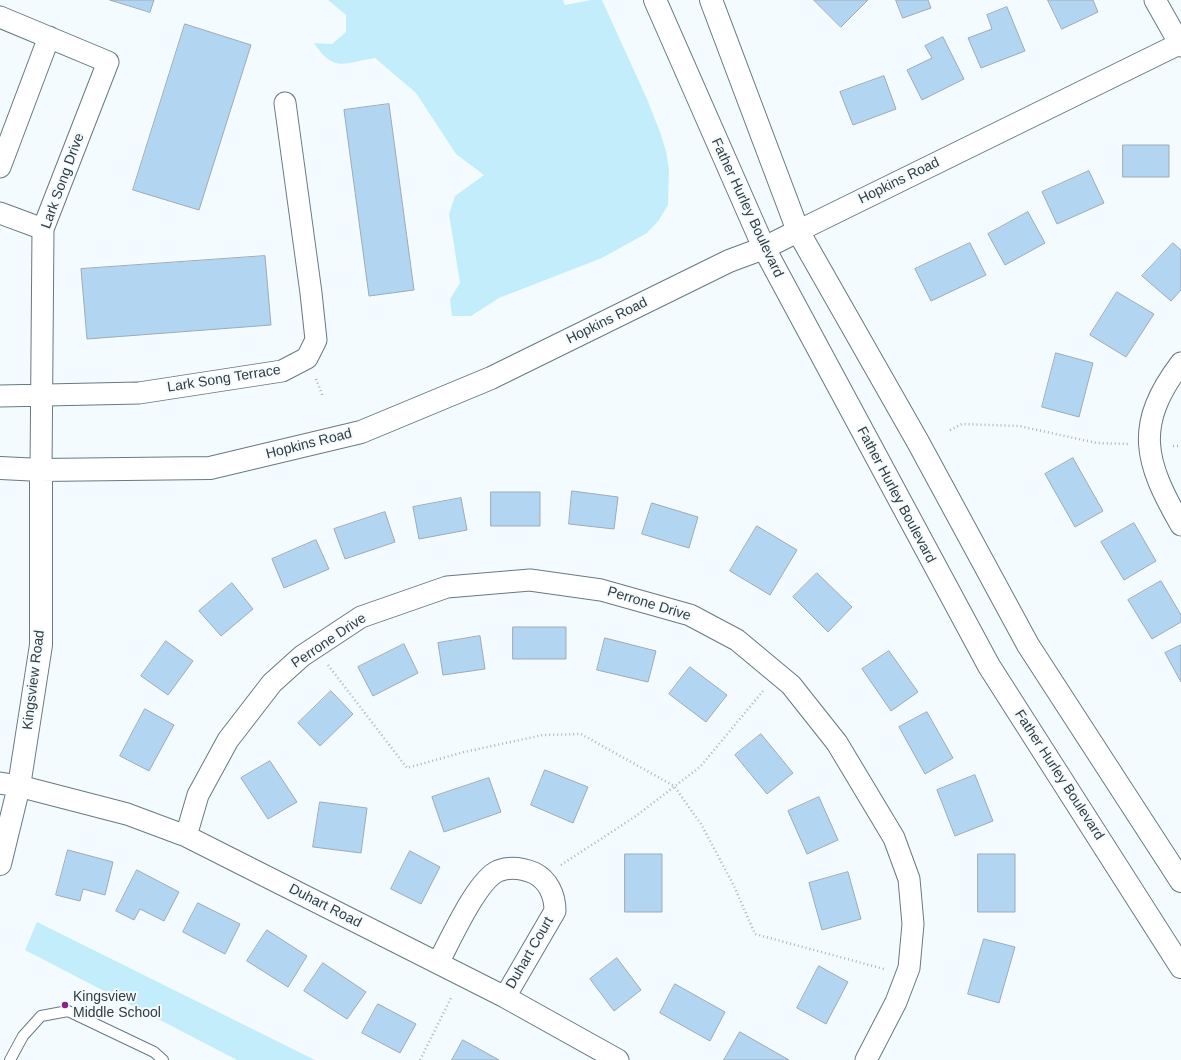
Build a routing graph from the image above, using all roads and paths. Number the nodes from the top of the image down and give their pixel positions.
1 (655, 0) edge
2 (711, 0) edge
3 (1155, 0) edge
4 (0, 17) edge
5 (49, 36) junction
6 (1180, 45) edge
7 (285, 103) dead end
8 (0, 167) edge
9 (0, 214) edge
10 (44, 229) junction
11 (798, 232) junction
12 (764, 248) junction
13 (1181, 363) edge
14 (42, 394) junction
15 (0, 396) edge
16 (950, 430) dead end
17 (1134, 445) dead end
18 (0, 468) edge
19 (41, 470) junction
20 (1181, 524) edge
21 (314, 648) junction
22 (778, 674) junction
23 (10, 785) edge
24 (674, 786) junction
25 (186, 836) junction
26 (0, 864) edge
27 (542, 877) junction
28 (1181, 881) edge
29 (438, 963) junction
30 (1181, 966) edge
31 (462, 975) junction
32 (906, 975) junction
33 (505, 997) junction
34 (10, 1060) edge
35 (163, 1060) edge
36 (420, 1060) edge
37 (618, 1060) edge
38 (866, 1060) edge

1 - 12 main road, Father Hurley Boulevard
2 - 11 main road
3 - 6 street
4 - 5 street, Lark Song Drive
5 - 8 street
5 - 10 street, Lark Song Drive
6 - 11 street, Hopkins Road
7 - 14 street, Lark Song Terrace
9 - 10 street
10 - 14 street, Lark Song Drive
11 - 12 main road, Hopkins Road
11 - 28 main road
12 - 19 main road, Hopkins Road
12 - 30 main road, Father Hurley Boulevard
13 - 20 street
14 - 15 street, Lark Song Terrace
14 - 19 street, Lark Song Drive
16 - 17 path
18 - 19 main road, Hopkins Road
19 - 23 main road, Kingsview Road
21 - 22 street, Perrone Drive
21 - 24 path
21 - 25 street, Perrone Drive
22 - 24 path
22 - 32 street, Perrone Drive
23 - 25 street, Duhart Road
23 - 26 main road, Kingsview Road
24 - 27 path
24 - 32 path
25 - 29 street, Duhart Road
27 - 29 street
27 - 33 street, Duhart Court
29 - 31 street, Duhart Road
31 - 33 street, Duhart Road
31 - 36 path
32 - 38 street, Perrone Drive
33 - 37 street, Duhart Road
34 - 35 lane

